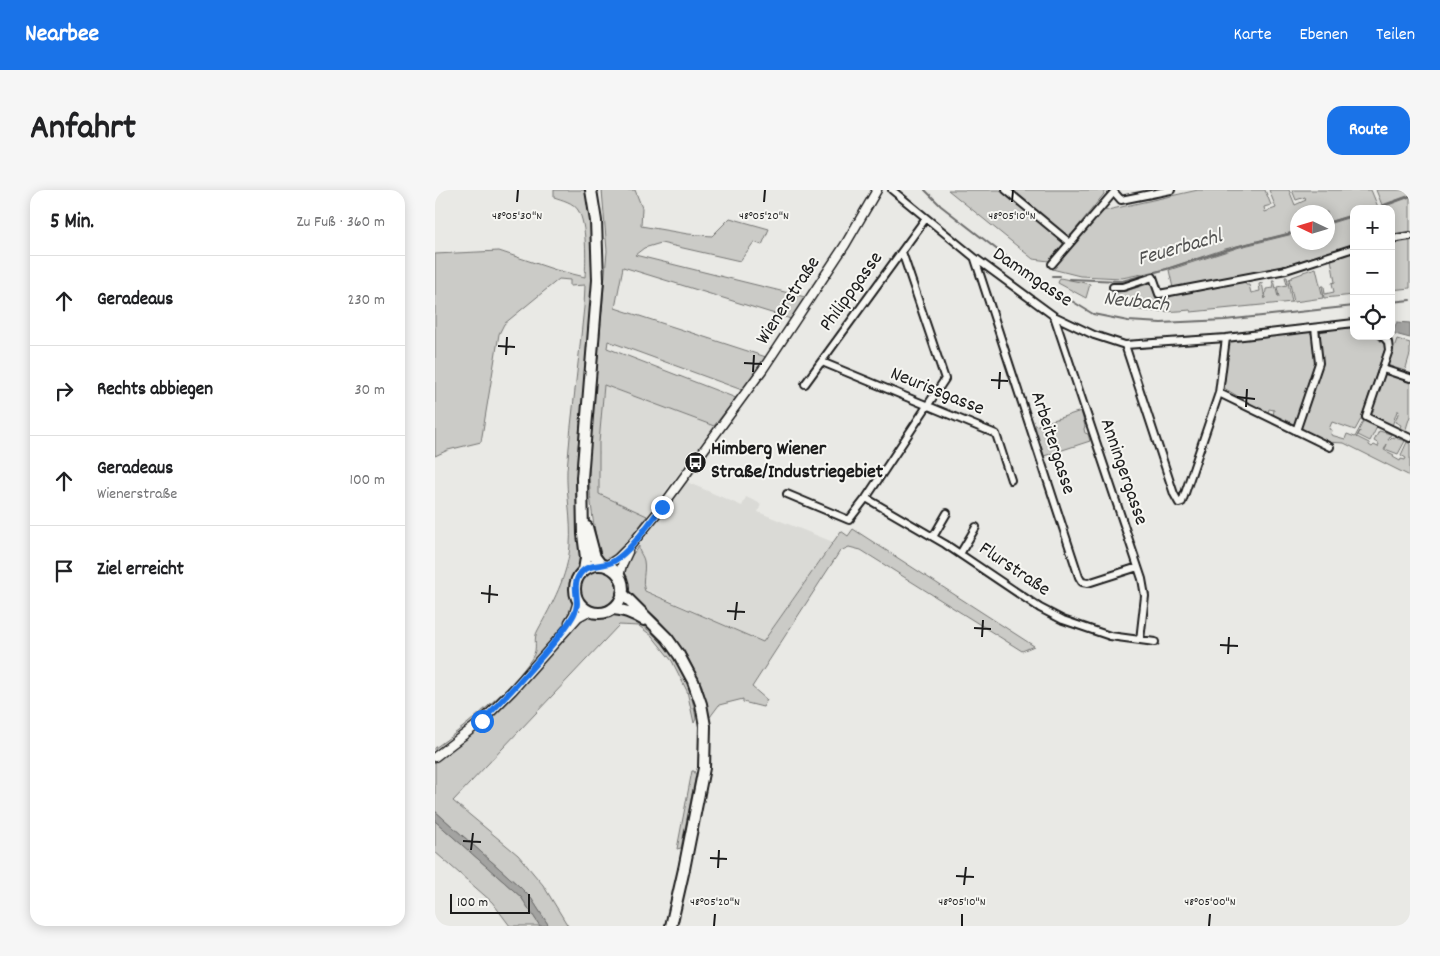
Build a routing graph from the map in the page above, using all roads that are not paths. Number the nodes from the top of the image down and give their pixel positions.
1 (591, 190) edge
2 (877, 190) edge
3 (892, 190) edge
4 (1006, 190) edge
5 (1171, 190) edge
6 (1113, 191) edge
7 (926, 218) junction
8 (1410, 236) edge
9 (1395, 239) edge
10 (1070, 243) junction
11 (1350, 249) edge
12 (902, 252) junction
13 (975, 258) junction
14 (1052, 264) dead end
15 (1113, 287) dead end
16 (1054, 316) junction
17 (1350, 324) edge
18 (1315, 328) junction
19 (1226, 338) junction
20 (1386, 340) edge
21 (1125, 345) junction
22 (821, 362) junction
23 (1383, 369) junction
24 (1410, 378) edge
25 (805, 384) dead end
26 (1219, 393) junction
27 (927, 406) junction
28 (1296, 431) junction
29 (1410, 438) edge
30 (1329, 447) dead end
31 (1011, 480) dead end
32 (787, 494) dead end
33 (866, 498) junction
34 (947, 513) dead end
35 (584, 518) junction
36 (975, 527) dead end
37 (933, 537) junction
38 (631, 545) junction
39 (960, 554) junction
40 (604, 566) junction
41 (1138, 567) junction
42 (584, 570) junction
43 (619, 576) junction
44 (622, 593) junction
45 (578, 601) junction
46 (613, 608) junction
47 (589, 611) junction
48 (653, 626) junction
49 (556, 640) junction
50 (1141, 640) junction
51 (1155, 642) dead end
52 (435, 757) edge
53 (671, 926) edge

1 - 35 main road
2 - 38 street, Wienerstraße
3 - 7 street, Dammgasse
4 - 10 street
5 - 6 street
6 - 10 street
7 - 12 street, Philippgasse
7 - 13 street, Dammgasse
8 - 9 street
10 - 14 street
11 - 15 street
12 - 22 street, Philippgasse
12 - 27 street
13 - 16 street, Dammgasse
13 - 41 street, Arbeitergasse
16 - 21 street, Dammgasse
16 - 41 street, Anningergasse
17 - 18 street, Dammgasse
18 - 19 street, Dammgasse
18 - 28 street
19 - 21 street, Dammgasse
19 - 26 street
20 - 23 street
21 - 26 street
22 - 25 street, Philippgasse
22 - 27 street, Neurissgasse
23 - 24 street
23 - 29 street
26 - 28 street
27 - 31 street, Neurissgasse
27 - 33 street
28 - 30 street
32 - 33 street
33 - 37 street, Flurstraße
34 - 37 street
35 - 40 main road
35 - 42 main road
36 - 39 street
37 - 39 street, Flurstraße
38 - 40 street, Wienerstraße
38 - 43 street, Wienerstraße
39 - 50 street, Flurstraße
40 - 42 main road
40 - 43 main road
41 - 50 street, Anningergasse
42 - 45 main road
43 - 44 main road
44 - 46 main road
44 - 48 main road
45 - 47 main road
45 - 49 street
46 - 47 main road
46 - 48 main road
47 - 49 street
48 - 53 main road
49 - 52 street
50 - 51 street, Flurstraße

